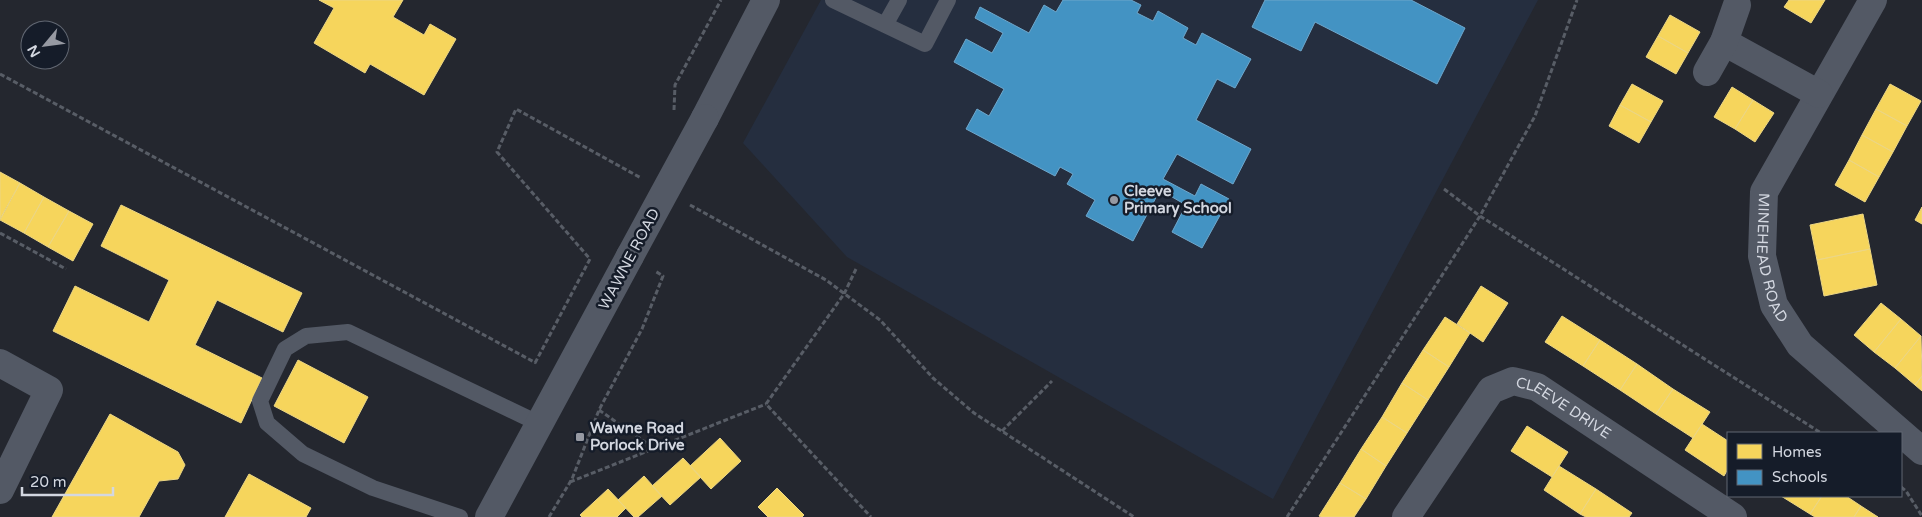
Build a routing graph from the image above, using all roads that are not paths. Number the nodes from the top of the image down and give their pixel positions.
1 (766, 0) edge
2 (833, 0) edge
3 (898, 0) edge
4 (948, 0) edge
5 (1873, 0) edge
6 (1737, 5) dead end
7 (885, 26) junction
8 (1724, 42) junction
9 (1707, 72) dead end
10 (1819, 94) junction
11 (0, 363) edge
12 (540, 424) junction
13 (1900, 432) edge
14 (1902, 434) edge
15 (1922, 451) edge
16 (0, 490) edge
17 (460, 517) edge
18 (489, 517) edge
19 (1406, 517) edge
20 (1733, 517) edge

1 - 12 street, WAWNE ROAD, bridge
2 - 7 lane
3 - 7 lane
4 - 7 lane
5 - 10 street, MINEHEAD ROAD
6 - 8 street
8 - 9 street
8 - 10 street
10 - 13 street, MINEHEAD ROAD
11 - 16 street
12 - 17 lane
12 - 18 street, WAWNE ROAD
14 - 15 street, MINEHEAD ROAD
19 - 20 street, CLEEVE DRIVE

